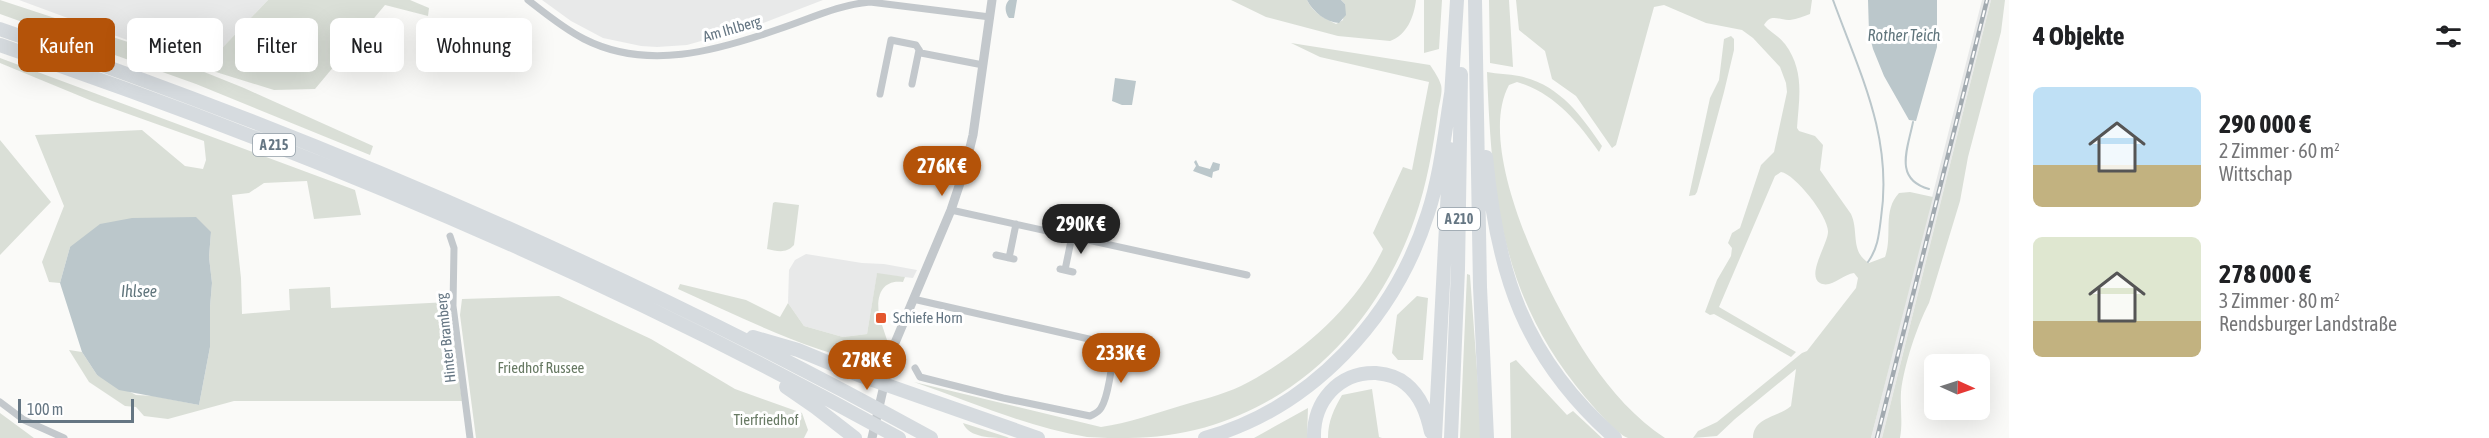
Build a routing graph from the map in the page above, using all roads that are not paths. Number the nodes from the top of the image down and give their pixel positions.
1 (528, 0) edge
2 (992, 0) edge
3 (1458, 0) edge
4 (1475, 0) edge
5 (989, 20) junction
6 (0, 29) edge
7 (0, 45) edge
8 (919, 50) junction
9 (1476, 56) junction
10 (983, 65) junction
11 (912, 84) dead end
12 (1452, 87) junction
13 (880, 94) dead end
14 (951, 210) junction
15 (1016, 224) junction
16 (450, 236) dead end
17 (1072, 236) junction
18 (996, 255) dead end
19 (1066, 270) dead end
20 (1247, 275) dead end
21 (913, 299) junction
22 (722, 328) junction
23 (716, 342) junction
24 (915, 368) dead end
25 (0, 402) edge
26 (64, 438) edge
27 (470, 438) edge
28 (855, 438) edge
29 (872, 438) edge
30 (900, 438) edge
31 (931, 438) edge
32 (1038, 438) edge
33 (1205, 438) edge
34 (1314, 438) edge
35 (1433, 438) edge
36 (1451, 438) edge
37 (1487, 438) edge
38 (1615, 438) edge

1 - 5 street, Am Ihlberg
2 - 5 street
3 - 12 highway
3 - 36 highway, A 210
4 - 9 highway, A 210
5 - 10 street
6 - 22 highway, A 215
7 - 23 highway, A 215
8 - 10 street
8 - 11 street
8 - 13 street
9 - 37 highway, A 210
9 - 38 highway
10 - 14 street
12 - 33 highway
12 - 35 highway
14 - 15 street
14 - 21 street
15 - 17 street
15 - 18 street
16 - 27 street, Hinter Bramberg
17 - 19 street
17 - 20 street
21 - 24 street
21 - 29 street
22 - 31 highway, A 215
22 - 32 highway
23 - 28 highway
23 - 30 highway, A 215
25 - 26 street
34 - 35 highway

